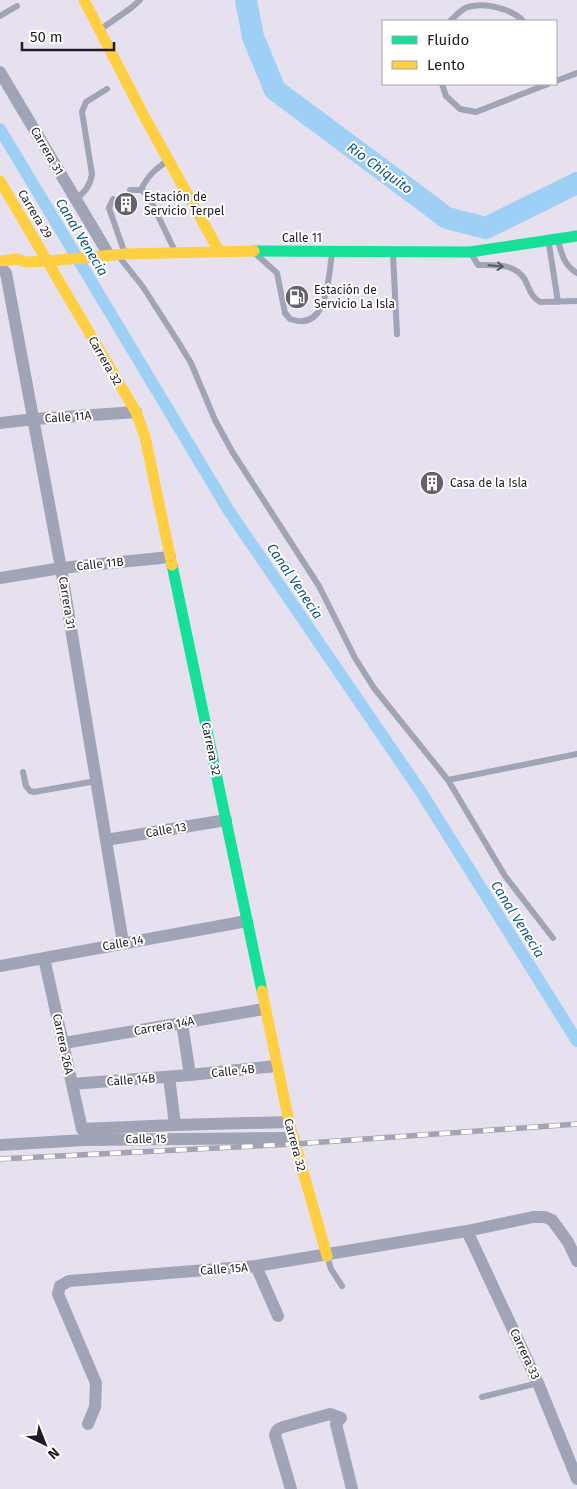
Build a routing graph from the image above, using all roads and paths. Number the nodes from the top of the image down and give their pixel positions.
1 (84, 0) edge
2 (140, 0) edge
3 (18, 6) dead end
4 (0, 16) edge
5 (451, 20) edge
6 (523, 20) edge
7 (100, 30) junction
8 (0, 72) edge
9 (577, 72) edge
10 (557, 81) edge
11 (442, 85) edge
12 (545, 85) edge
13 (107, 90) dead end
14 (168, 160) junction
15 (0, 181) edge
16 (130, 190) dead end
17 (141, 190) junction
18 (113, 199) dead end
19 (75, 200) junction
20 (577, 236) edge
21 (553, 240) junction
22 (219, 251) junction
23 (254, 251) junction
24 (332, 252) junction
25 (393, 252) junction
26 (470, 252) junction
27 (175, 253) junction
28 (117, 255) junction
29 (0, 261) edge
30 (47, 261) junction
31 (26, 262) junction
32 (2, 271) edge
33 (577, 273) edge
34 (577, 301) edge
35 (558, 302) junction
36 (396, 334) dead end
37 (136, 412) junction
38 (35, 419) junction
39 (0, 423) edge
40 (170, 558) junction
41 (61, 568) junction
42 (0, 578) edge
43 (577, 754) edge
44 (23, 772) dead end
45 (448, 780) junction
46 (96, 781) junction
47 (226, 820) junction
48 (106, 840) junction
49 (247, 921) junction
50 (553, 938) dead end
51 (123, 943) junction
52 (44, 958) junction
53 (0, 966) edge
54 (264, 1009) junction
55 (182, 1023) junction
56 (64, 1042) junction
57 (276, 1066) junction
58 (190, 1075) junction
59 (169, 1077) junction
60 (72, 1084) junction
61 (288, 1122) junction
62 (175, 1125) junction
63 (82, 1129) joint
64 (293, 1138) junction
65 (0, 1146) edge
66 (467, 1231) junction
67 (327, 1256) junction
68 (577, 1261) edge
69 (256, 1266) junction
70 (342, 1286) dead end
71 (278, 1316) dead end
72 (538, 1383) junction
73 (482, 1397) dead end
74 (88, 1424) dead end
75 (577, 1479) edge
76 (290, 1489) edge
77 (352, 1489) edge

1 - 7 street
2 - 7 lane
3 - 4 lane
5 - 6 lane
7 - 14 street
8 - 19 street, Carrera 31
9 - 10 lane
11 - 12 lane
13 - 19 lane
14 - 17 lane
14 - 22 street
15 - 30 street, Carrera 29
16 - 17 lane
17 - 27 lane
18 - 28 lane
19 - 28 street, Carrera 31
20 - 21 street, Calle 11
21 - 26 street, Calle 11
21 - 33 lane
21 - 35 lane
22 - 23 street, Calle 11
22 - 27 street, Calle 11
23 - 24 street, Calle 11
23 - 24 lane
24 - 25 street, Calle 11
25 - 26 street, Calle 11
25 - 36 lane
26 -> 35 lane
27 - 28 street, Calle 11
28 - 30 street, Calle 11
28 - 45 lane
29 - 31 street, Calle 11
30 - 31 street, Calle 11
30 - 37 street, Carrera 32
31 - 32 street, Calle 11
32 - 38 street, Carrera 31
34 - 35 lane
37 - 38 street, Calle 11A
37 - 40 street, Carrera 32
38 - 39 street, Calle 11A
38 - 41 street, Carrera 31
40 - 41 street, Calle 11B
40 - 47 street, Carrera 32
41 - 42 street, Calle 11B
41 - 46 street, Carrera 31
43 - 45 lane
44 - 46 lane
45 - 50 lane
46 - 48 street, Carrera 31
47 - 48 street, Calle 13
47 - 49 street, Carrera 32
48 - 51 street, Carrera 31
49 - 51 street, Calle 14
49 - 54 street, Carrera 32
51 - 52 street, Calle 14
52 - 53 street, Calle 14
52 - 56 street, Carrera 26A
54 - 55 street, Carrera 14A
54 - 57 street, Carrera 32
55 - 56 street, Carrera 14A
55 - 58 street
56 - 60 street, Carrera 26A
57 - 58 street, Calle 4B
57 - 61 street, Carrera 32
58 - 59 street, Calle 14B
59 - 60 street, Calle 14B
59 - 62 street
60 - 63 street, Carrera 26A
61 - 62 street, Calle 15
61 - 64 street, Carrera 32
62 - 63 street, Calle 15
64 - 65 street, Calle 15
64 - 67 street, Carrera 32
66 - 67 street, Calle 15A
66 - 68 street, Calle 15A
66 - 72 street, Carrera 33
67 - 69 street, Calle 15A
67 - 70 lane
69 - 71 street
69 - 74 street, Calle 15A
72 - 73 lane
72 - 75 street, Carrera 33
76 - 77 street

